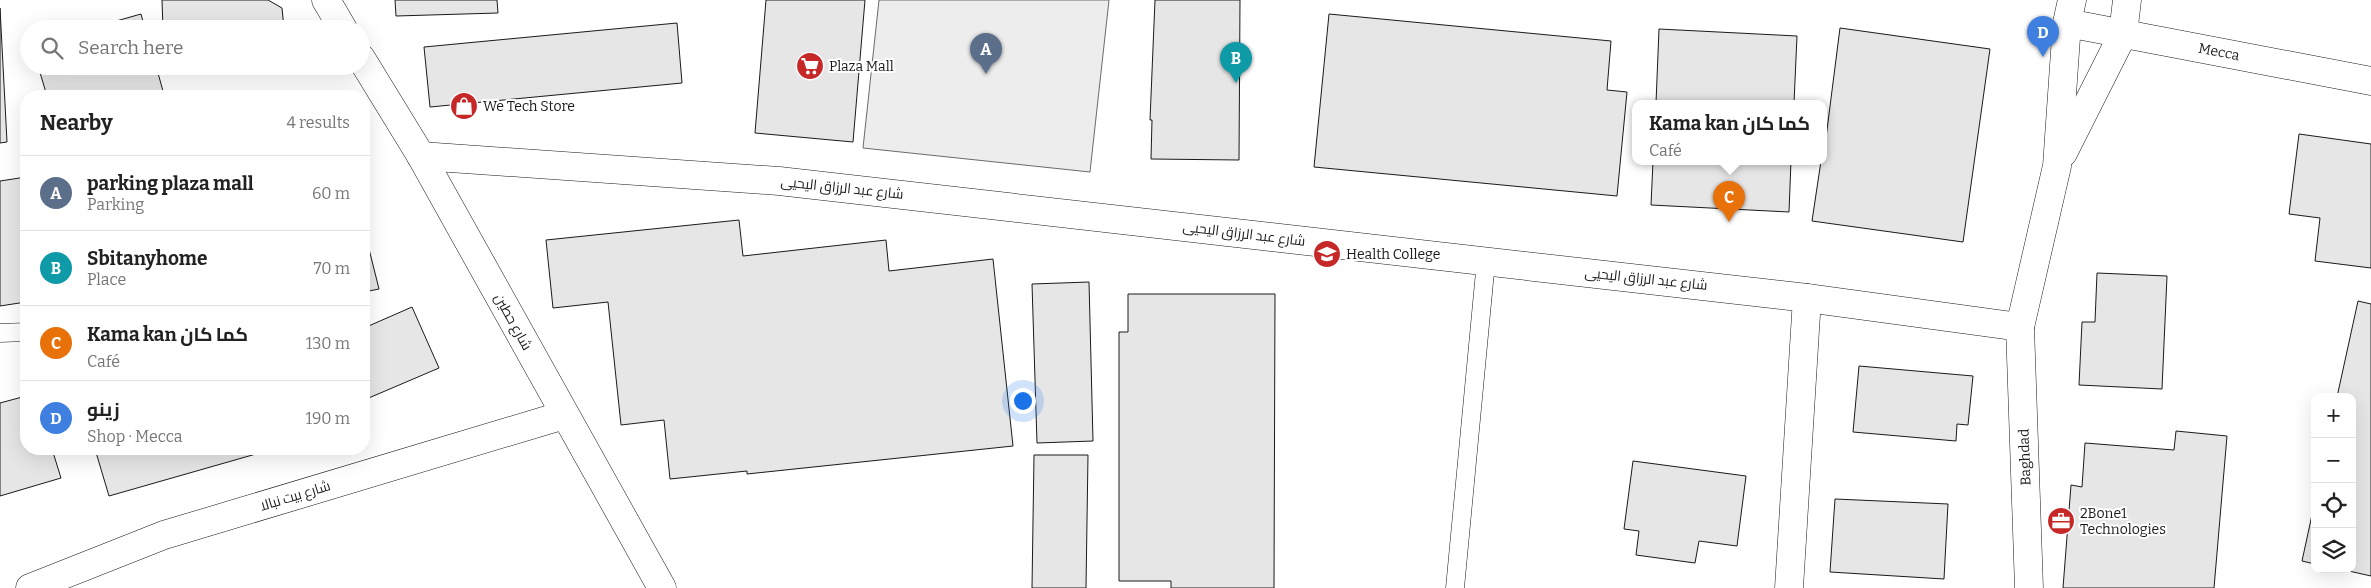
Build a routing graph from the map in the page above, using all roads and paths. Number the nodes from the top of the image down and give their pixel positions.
1 (326, 0) edge
2 (2127, 0) edge
3 (2070, 12) edge
4 (338, 20) edge
5 (2123, 34) junction
6 (370, 73) edge
7 (2371, 81) edge
8 (421, 156) junction
9 (2057, 166) junction
10 (1486, 261) junction
11 (1806, 298) junction
12 (2020, 327) junction
13 (20, 332) edge
14 (0, 334) edge
15 (564, 415) junction
16 (30, 588) edge
17 (662, 588) edge
18 (1455, 588) edge
19 (1789, 588) edge
20 (2030, 588) edge

1 - 4 street
2 - 5 street
3 - 5 street, Mecca
3 - 9 street
5 - 7 street, Mecca
5 - 9 street
6 - 8 street, شارع حطين
8 - 10 street, شارع عبد الرزاق اليحيى
8 - 15 street, شارع حطين
9 - 12 street
10 - 11 street, شارع عبد الرزاق اليحيى
10 - 18 lane
11 - 12 street, شارع عبد الرزاق اليحيى
11 - 19 street
12 - 20 street, Baghdad
13 - 14 lane
15 - 16 street, شارع بيت نبالا
15 - 17 street, شارع حطين

